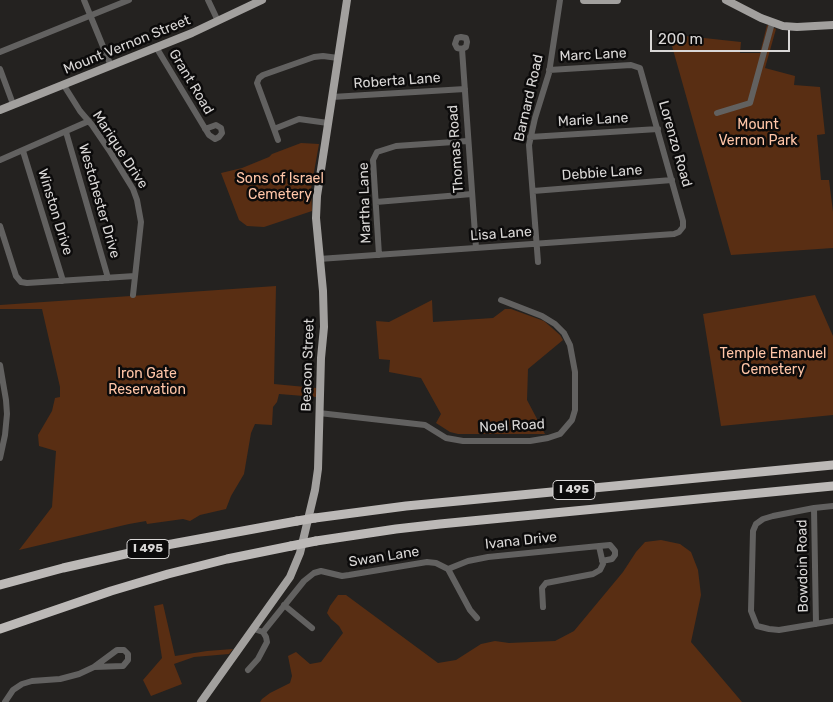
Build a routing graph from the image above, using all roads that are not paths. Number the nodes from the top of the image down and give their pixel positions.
1 (84, 0) edge
2 (128, 0) edge
3 (208, 0) edge
4 (262, 0) edge
5 (347, 0) edge
6 (560, 0) edge
7 (584, 0) edge
8 (617, 0) edge
9 (726, 0) edge
10 (90, 16) junction
11 (218, 21) junction
12 (772, 22) junction
13 (833, 25) edge
14 (156, 47) junction
15 (462, 49) dead end
16 (0, 52) edge
17 (338, 58) junction
18 (111, 66) junction
19 (638, 67) joint
20 (0, 69) edge
21 (549, 70) junction
22 (63, 84) junction
23 (465, 89) junction
24 (332, 97) junction
25 (13, 104) junction
26 (0, 110) edge
27 (717, 113) dead end
28 (89, 122) junction
29 (328, 123) junction
30 (205, 129) dead end
31 (274, 129) junction
32 (658, 129) junction
33 (66, 132) junction
34 (530, 137) junction
35 (278, 140) dead end
36 (468, 141) junction
37 (23, 151) junction
38 (0, 160) edge
39 (672, 180) junction
40 (533, 191) junction
41 (472, 194) junction
42 (376, 202) junction
43 (0, 226) edge
44 (682, 229) joint
45 (537, 244) junction
46 (476, 248) junction
47 (379, 255) junction
48 (319, 259) junction
49 (538, 262) dead end
50 (135, 276) junction
51 (108, 278) junction
52 (63, 281) junction
53 (133, 295) dead end
54 (502, 300) dead end
55 (0, 365) edge
56 (319, 413) junction
57 (2, 442) edge
58 (0, 458) edge
59 (833, 466) edge
60 (833, 486) edge
61 (833, 506) edge
62 (814, 508) junction
63 (599, 546) junction
64 (602, 561) junction
65 (448, 570) junction
66 (0, 585) edge
67 (284, 605) junction
68 (543, 607) dead end
69 (477, 618) dead end
70 (833, 621) edge
71 (816, 624) junction
72 (312, 628) dead end
73 (0, 629) edge
74 (254, 629) junction
75 (263, 632) junction
76 (94, 667) junction
77 (248, 670) dead end
78 (5, 702) edge
79 (201, 702) edge

1 - 10 street
2 - 10 street
3 - 11 street
4 - 11 main road, Mount Vernon Street
5 - 17 main road, Beacon Street
6 - 21 street, Barnard Road
7 - 8 main road
9 - 12 main road
10 - 16 street
10 - 18 street
11 - 14 main road, Mount Vernon Street
12 - 13 main road
12 - 27 street
14 - 18 main road, Mount Vernon Street
14 - 30 street, Grant Road
15 - 23 street, Thomas Road
17 - 24 main road, Beacon Street
17 - 31 street
18 - 22 main road, Mount Vernon Street
19 - 21 street, Marc Lane
19 - 32 street, Lorenzo Road
20 - 25 street
21 - 34 street, Barnard Road
22 - 25 main road, Mount Vernon Street
22 - 28 street, Marique Drive
23 - 24 street, Roberta Lane
23 - 36 street, Thomas Road
24 - 29 main road, Beacon Street
25 - 26 main road, Mount Vernon Street
28 - 33 street
28 - 50 street, Marique Drive
29 - 31 street
29 - 48 main road, Beacon Street
31 - 35 street
32 - 34 street, Marie Lane
32 - 39 street, Lorenzo Road
33 - 37 street
33 - 51 street, Westchester Drive
34 - 40 street, Barnard Road
36 - 41 street, Thomas Road
36 - 42 street, Martha Lane
37 - 38 street
37 - 52 street, Winston Drive
39 - 40 street, Debbie Lane
39 - 44 street, Lorenzo Road
40 - 45 street, Barnard Road
41 - 42 street
41 - 46 street, Thomas Road
42 - 47 street, Martha Lane
43 - 52 street
44 - 45 street, Lisa Lane
45 - 46 street, Lisa Lane
45 - 49 street, Barnard Road
46 - 47 street, Lisa Lane
47 - 48 street, Lisa Lane
48 - 56 main road, Beacon Street
50 - 51 street
50 - 53 street, Marique Drive
51 - 52 street
54 - 56 street, Noel Road
55 - 57 street
56 - 74 main road, Beacon Street
57 - 58 street
59 - 66 highway, I 495, bridge
60 - 73 highway, I 495, bridge
61 - 62 street
62 - 71 street, Bowdoin Road
62 - 71 street
63 - 64 street
63 - 64 street
63 - 65 street, Ivana Drive
64 - 68 street
65 - 67 street, Swan Lane
65 - 69 street
67 - 72 street
67 - 75 street, Swan Lane
70 - 71 street
74 - 75 street
74 - 79 main road, Beacon Street
75 - 77 street
76 - 76 street
76 - 78 street

